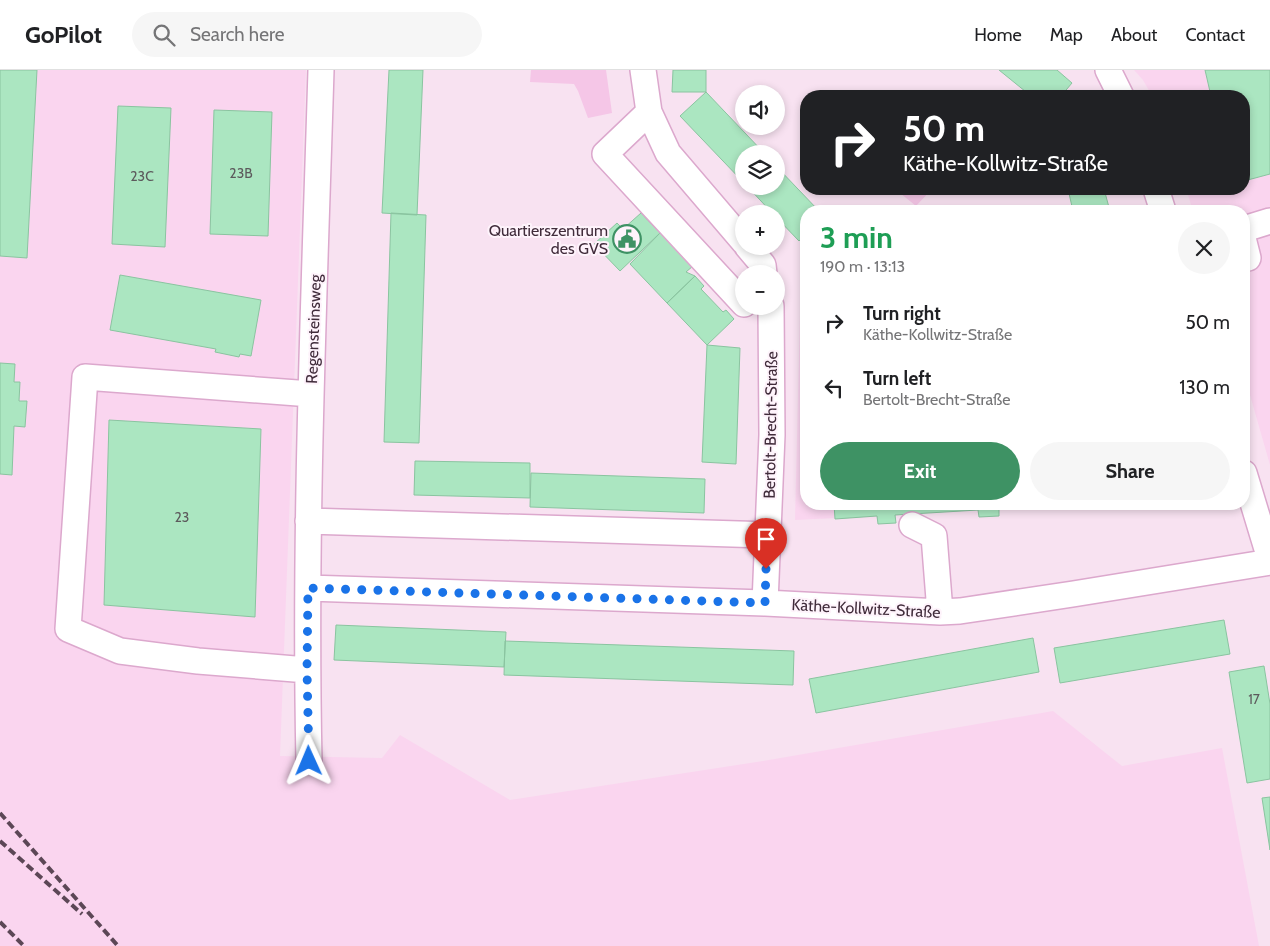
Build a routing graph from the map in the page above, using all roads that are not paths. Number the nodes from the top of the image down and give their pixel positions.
1 (321, 70) edge
2 (643, 70) edge
3 (1108, 70) edge
4 (1118, 90) edge
5 (649, 112) junction
6 (1270, 221) edge
7 (1250, 227) edge
8 (735, 231) edge
9 (755, 255) edge
10 (763, 265) edge
11 (735, 294) edge
12 (754, 315) edge
13 (771, 315) edge
14 (772, 334) junction
15 (311, 394) junction
16 (1250, 493) edge
17 (308, 521) junction
18 (912, 525) dead end
19 (768, 535) junction
20 (1270, 560) edge
21 (308, 588) junction
22 (765, 603) junction
23 (940, 612) junction
24 (307, 670) junction
25 (309, 761) dead end

1 - 15 street, Regensteinsweg
2 - 5 street
3 - 4 street
5 - 8 street
5 - 11 street
6 - 7 street
9 - 10 street
12 - 14 street
13 - 14 street, Bertolt-Brecht-Straße
14 - 19 street, Bertolt-Brecht-Straße
15 - 17 street, Regensteinsweg
15 - 24 street
16 - 20 street
17 - 19 street
17 - 21 street, Regensteinsweg
18 - 23 street
19 - 22 street, Bertolt-Brecht-Straße
20 - 23 street, Käthe-Kollwitz-Straße
21 - 22 street, Käthe-Kollwitz-Straße
21 - 24 street, Regensteinsweg
22 - 23 street, Käthe-Kollwitz-Straße
24 - 25 street, Regensteinsweg

